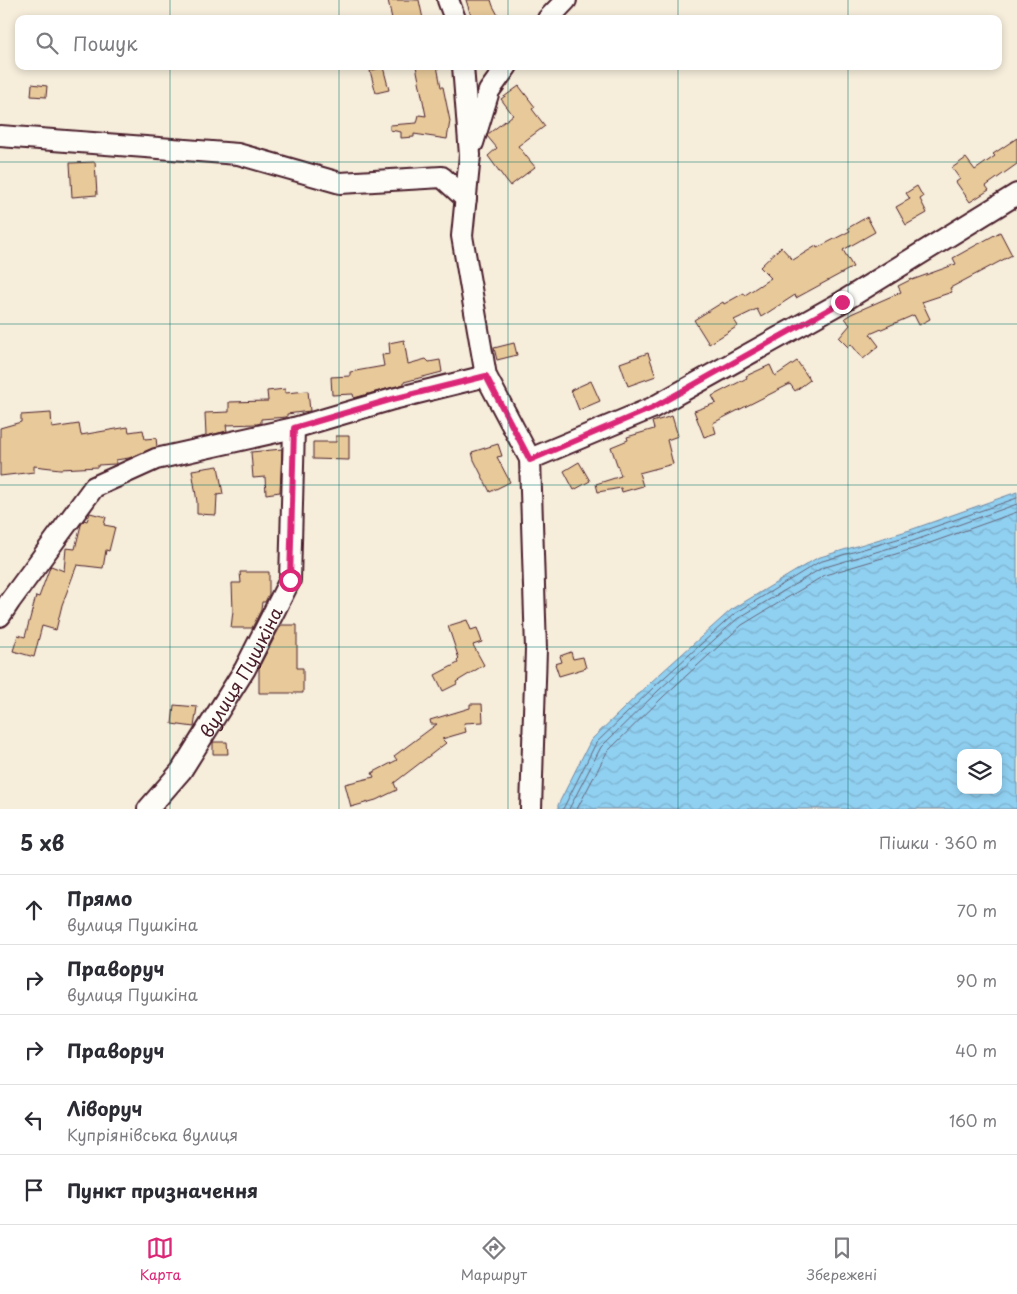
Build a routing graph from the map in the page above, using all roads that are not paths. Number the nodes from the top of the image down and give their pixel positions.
1 (448, 0) edge
2 (566, 0) edge
3 (454, 15) edge
4 (552, 15) edge
5 (463, 70) edge
6 (504, 70) edge
7 (0, 136) edge
8 (470, 155) junction
9 (1017, 194) edge
10 (466, 199) junction
11 (486, 376) junction
12 (294, 428) junction
13 (530, 460) junction
14 (0, 616) edge
15 (148, 809) edge
16 (531, 809) edge

1 - 3 street
2 - 4 street
5 - 8 street
6 - 8 street
7 - 10 street
8 - 10 street
9 - 13 street
10 - 11 street
11 - 12 street
11 - 13 street
12 - 14 street
12 - 15 street, вулиця Пушкіна
13 - 16 street

